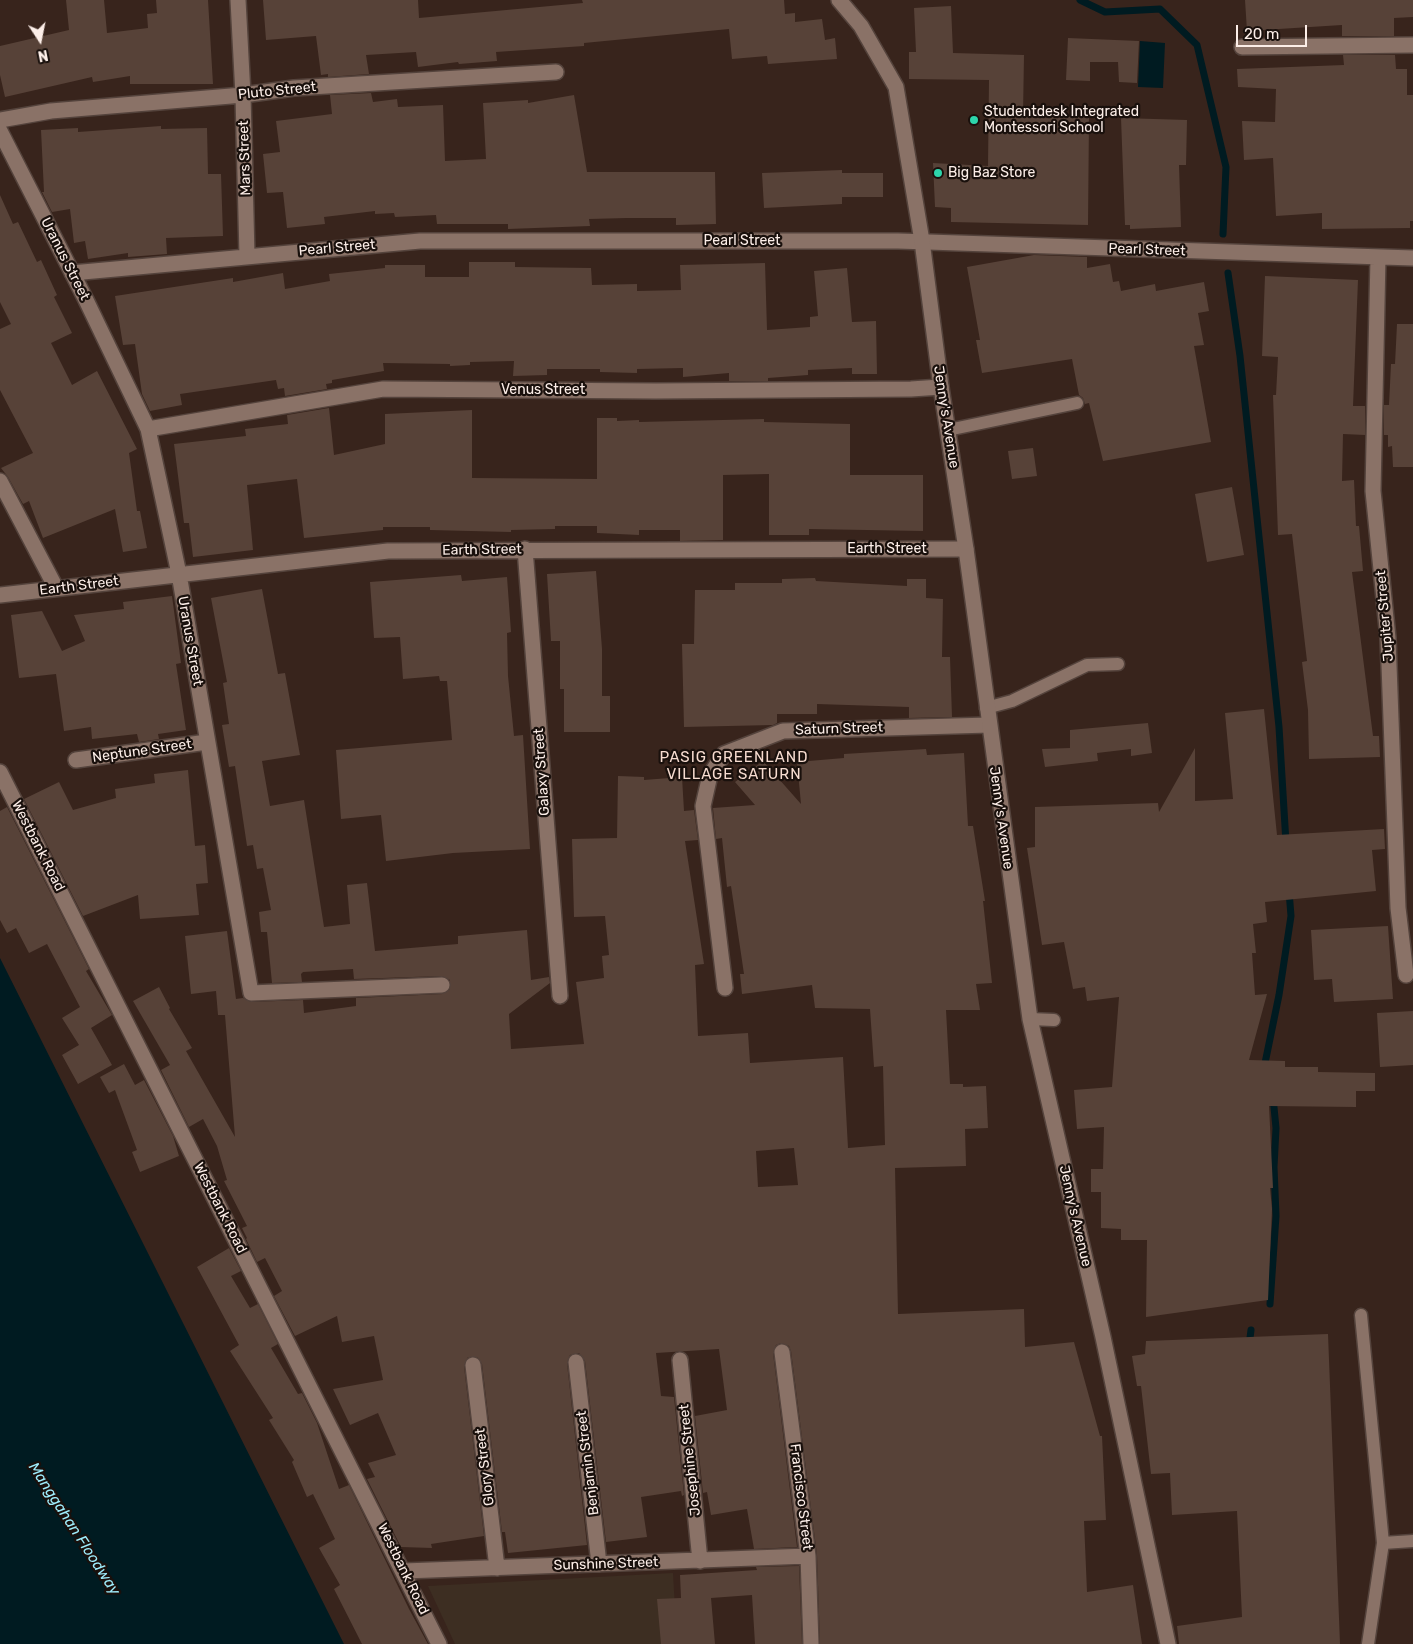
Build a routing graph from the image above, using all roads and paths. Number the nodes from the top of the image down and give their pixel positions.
1 (238, 0) edge
2 (840, 0) edge
3 (1413, 45) edge
4 (1242, 47) dead end
5 (556, 72) dead end
6 (243, 95) junction
7 (0, 120) edge
8 (0, 131) edge
9 (922, 242) junction
10 (247, 256) junction
11 (1378, 257) junction
12 (1413, 258) edge
13 (72, 273) junction
14 (941, 387) junction
15 (1077, 403) dead end
16 (148, 429) junction
17 (948, 430) junction
18 (0, 481) edge
19 (966, 548) junction
20 (525, 549) junction
21 (179, 574) junction
22 (56, 588) junction
23 (0, 595) edge
24 (1118, 664) dead end
25 (986, 708) junction
26 (988, 725) junction
27 (207, 742) junction
28 (76, 760) dead end
29 (0, 772) edge
30 (1406, 908) edge
31 (1406, 975) dead end
32 (442, 984) dead end
33 (725, 988) dead end
34 (560, 996) dead end
35 (1030, 1019) junction
36 (1054, 1020) dead end
37 (1361, 1315) dead end
38 (782, 1352) dead end
39 (680, 1360) dead end
40 (576, 1362) dead end
41 (473, 1365) dead end
42 (1413, 1541) edge
43 (1383, 1543) junction
44 (808, 1556) junction
45 (700, 1561) junction
46 (599, 1564) junction
47 (497, 1568) junction
48 (404, 1571) junction
49 (440, 1644) edge
50 (811, 1644) edge
51 (1168, 1644) edge
52 (1368, 1644) edge

1 - 6 street, Mars Street
2 - 9 street, Jenny's Avenue
3 - 4 street
5 - 6 street, Pluto Street
6 - 7 street, Pluto Street
6 - 10 street, Mars Street
8 - 13 street, Uranus Street
9 - 10 street, Pearl Street
9 - 11 street, Pearl Street
9 - 14 street, Jenny's Avenue
10 - 13 street, Pearl Street
11 - 12 street, Pearl Street
11 - 30 street, Jupiter Street
13 - 16 street, Uranus Street
14 - 16 street, Venus Street
14 - 17 street, Jenny's Avenue
15 - 17 lane
16 - 21 street, Uranus Street
17 - 19 street, Jenny's Avenue
18 - 22 street
19 - 20 street, Earth Street
19 - 25 street, Jenny's Avenue
20 - 21 street, Earth Street
20 - 34 street, Galaxy Street
21 - 22 street, Earth Street
21 - 27 street, Uranus Street
22 - 23 street, Earth Street
24 - 25 lane
25 - 26 street, Jenny's Avenue
26 - 33 street, Saturn Street
26 - 35 street, Jenny's Avenue
27 - 28 street, Neptune Street
27 - 32 street, Uranus Street
29 - 48 street, Westbank Road
30 - 31 street, Jupiter Street
35 - 36 lane
35 - 51 street, Jenny's Avenue
37 - 43 lane
38 - 44 street, Francisco Street
39 - 45 street, Josephine Street
40 - 46 street, Benjamin Street
41 - 47 street, Glory Street
42 - 43 lane
43 - 52 lane
44 - 45 street, Sunshine Street
44 - 50 street, Francisco Street
45 - 46 street, Sunshine Street
46 - 47 street, Sunshine Street
47 - 48 street, Sunshine Street
48 - 49 street, Westbank Road

